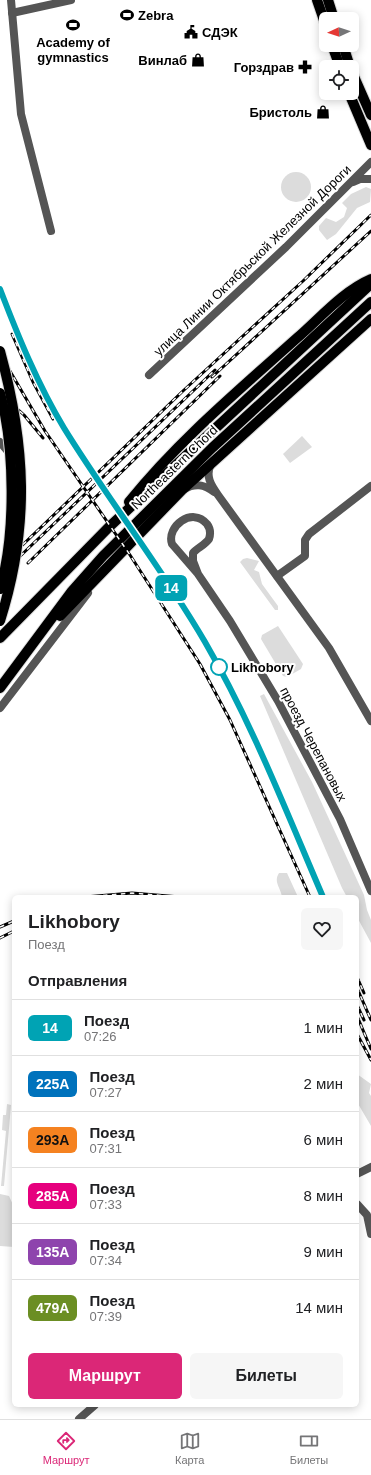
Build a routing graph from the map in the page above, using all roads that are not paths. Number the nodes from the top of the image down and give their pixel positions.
1 (11, 0) edge
2 (71, 0) edge
3 (317, 0) edge
4 (328, 0) edge
5 (321, 12) edge
6 (332, 12) edge
7 (12, 14) junction
8 (359, 88) edge
9 (352, 100) edge
10 (371, 115) edge
11 (371, 145) edge
12 (371, 162) edge
13 (371, 179) edge
14 (352, 182) junction
15 (51, 231) dead end
16 (371, 279) edge
17 (371, 284) edge
18 (371, 302) edge
19 (371, 319) edge
20 (0, 352) edge
21 (149, 375) dead end
22 (0, 393) edge
23 (0, 442) edge
24 (212, 464) junction
25 (20, 466) dead end
26 (371, 486) edge
27 (182, 490) junction
28 (218, 495) junction
29 (109, 527) junction
30 (112, 562) junction
31 (198, 574) junction
32 (277, 576) junction
33 (0, 589) edge
34 (0, 621) edge
35 (0, 638) edge
36 (33, 642) junction
37 (0, 688) edge
38 (0, 708) edge
39 (371, 721) edge
40 (371, 891) edge
41 (371, 1167) edge
42 (359, 1173) edge
43 (359, 1206) edge
44 (371, 1234) edge
45 (93, 1407) edge
46 (79, 1419) edge

1 - 7 street
2 - 7 street
3 - 5 main road
4 - 6 main road
7 - 15 street
8 - 10 main road
9 - 11 main road
12 - 14 street, улица Линии Октябрьской Железной Дороги
13 - 14 street
14 - 21 street, улица Линии Октябрьской Железной Дороги
16 - 29 main road
17 - 29 main road, Northeastern Chord
18 - 36 main road, Northeastern Chord
19 - 24 main road
20 - 34 main road, bridge
22 - 33 main road, bridge
23 - 25 street
24 - 27 main road
24 - 28 street
26 - 32 street
27 - 28 street
27 - 30 main road
28 - 32 street
29 - 35 main road, Northeastern Chord
30 - 36 main road
30 - 38 street
31 - 31 street
31 - 40 street, проезд Черепановых
32 - 39 street
36 - 37 main road, Northeastern Chord
41 - 42 street
43 - 44 street
45 - 46 street

